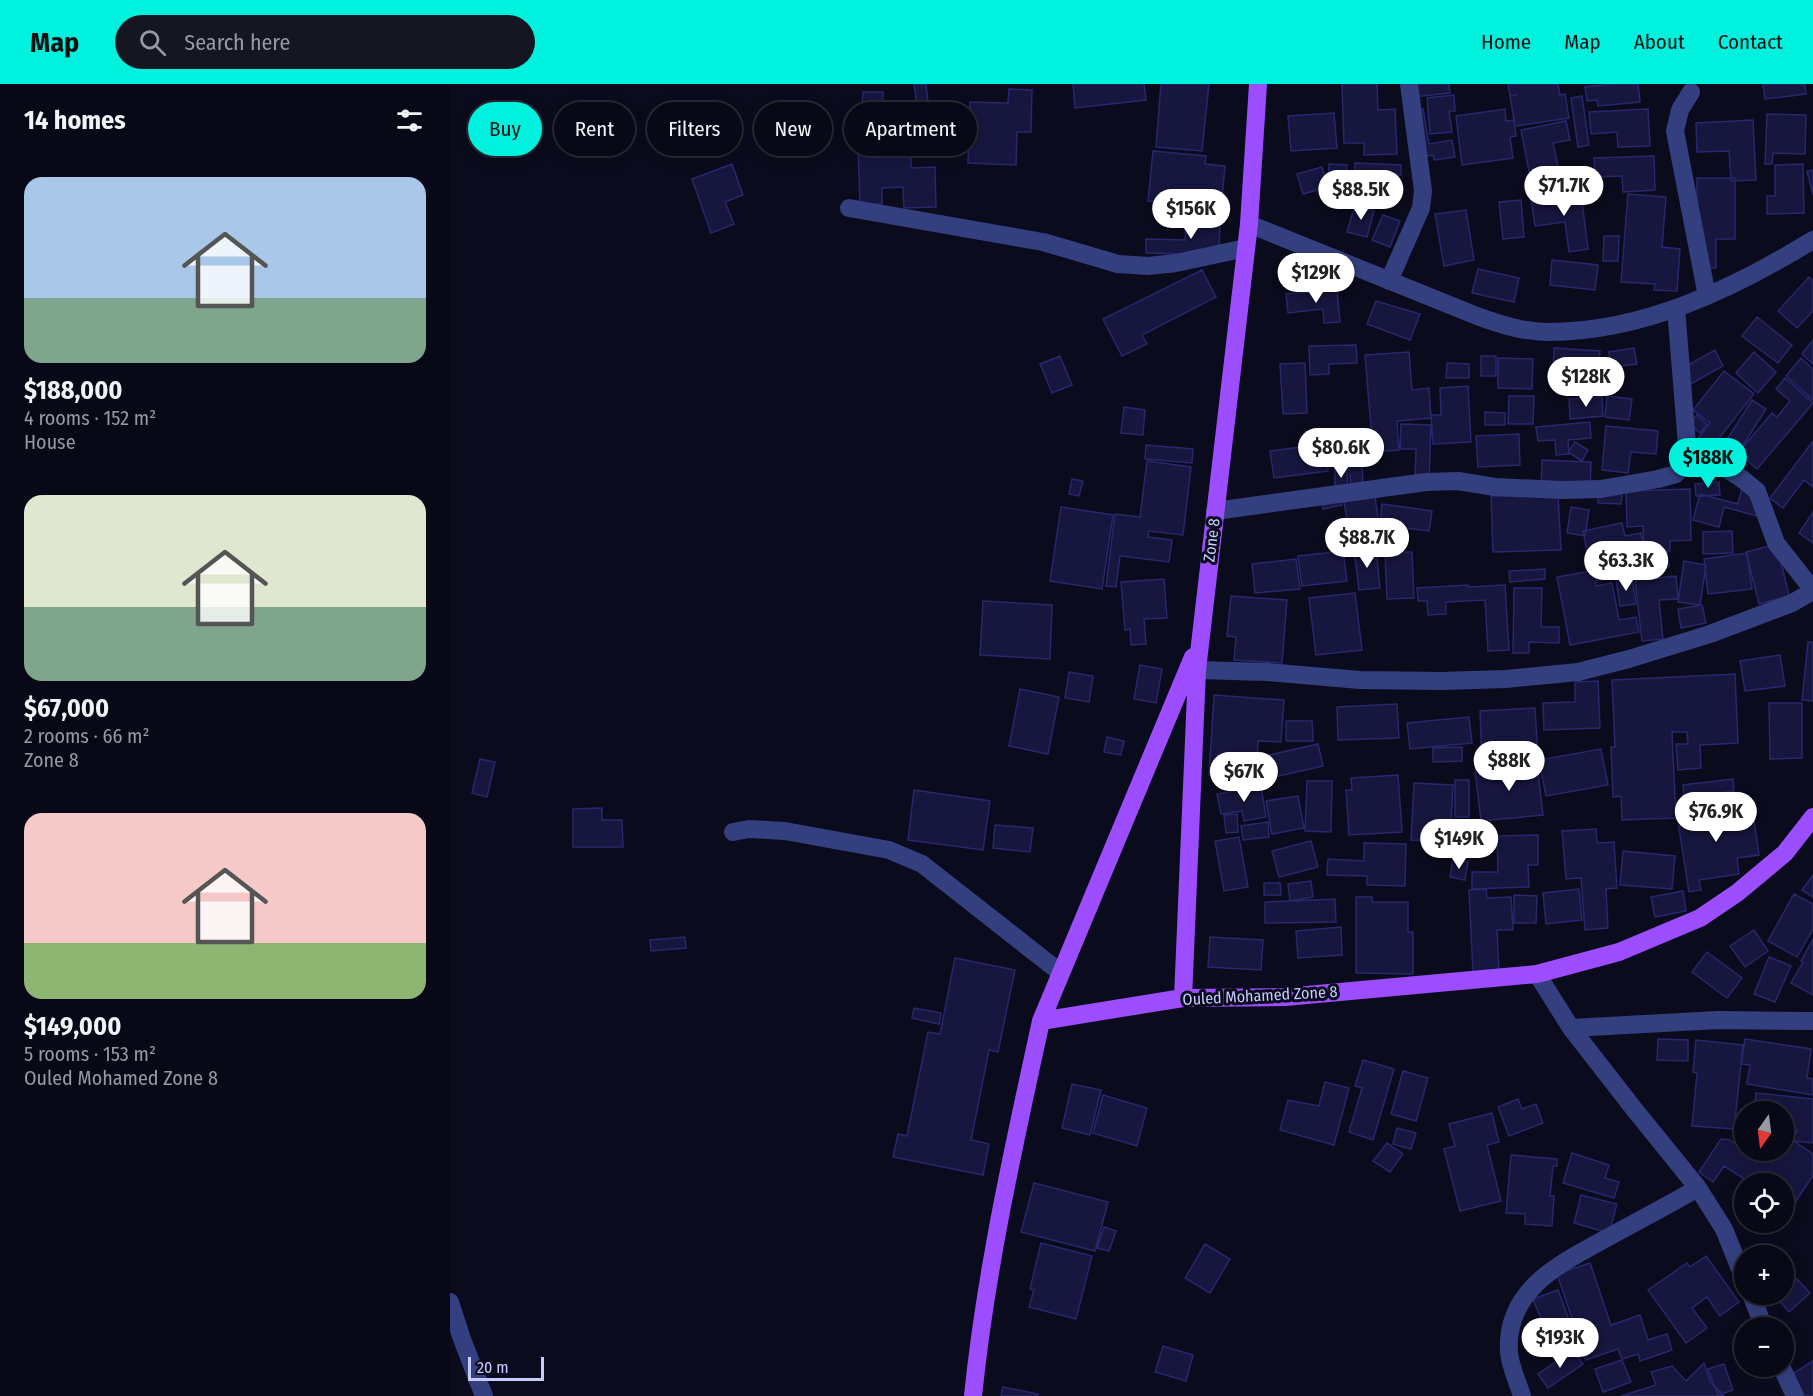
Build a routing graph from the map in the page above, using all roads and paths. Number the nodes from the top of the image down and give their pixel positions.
1 (1258, 84) edge
2 (1409, 84) edge
3 (1692, 92) dead end
4 (849, 208) dead end
5 (1249, 224) junction
6 (1813, 240) edge
7 (1246, 248) junction
8 (1389, 281) junction
9 (1707, 296) junction
10 (1676, 308) junction
11 (1687, 445) junction
12 (1215, 511) junction
13 (1813, 591) edge
14 (1199, 642) junction
15 (1197, 670) junction
16 (1813, 817) edge
17 (733, 832) dead end
18 (1061, 973) junction
19 (1537, 974) junction
20 (1183, 998) junction
21 (1041, 1021) junction
22 (1813, 1021) edge
23 (1571, 1028) junction
24 (1698, 1188) junction
25 (1734, 1254) edge
26 (450, 1302) edge
27 (1786, 1377) edge
28 (484, 1396) edge
29 (973, 1396) edge
30 (1522, 1396) edge
31 (1795, 1396) edge

1 - 5 main road, Zone 8
2 - 8 street
3 - 9 street
4 - 7 street
5 - 7 main road, Zone 8
5 - 8 street
6 - 9 street
7 - 12 main road, Zone 8
8 - 10 street
9 - 10 street
10 - 11 street
11 - 12 street
11 - 13 street
12 - 14 main road, Zone 8
13 - 15 street
14 - 15 main road, Zone 8
14 - 18 main road
15 - 20 main road, Zone 8
16 - 19 main road, Ouled Mohamed Zone 8
17 - 18 street
18 - 21 main road
19 - 20 main road, Ouled Mohamed Zone 8
19 - 23 street
20 - 21 main road, Ouled Mohamed Zone 8
21 - 29 main road
22 - 23 street
23 - 24 street
24 - 25 street
24 - 30 street
26 - 28 street
27 - 31 street

